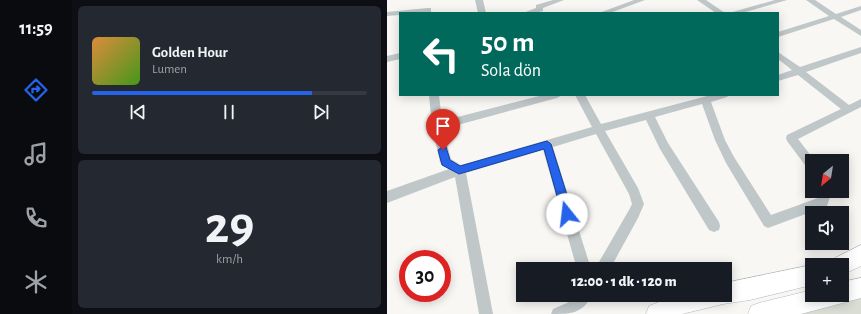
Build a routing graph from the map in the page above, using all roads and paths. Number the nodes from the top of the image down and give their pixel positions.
1 (430, 0) edge
2 (479, 0) edge
3 (535, 0) edge
4 (560, 0) edge
5 (641, 0) edge
6 (701, 0) edge
7 (783, 0) edge
8 (809, 0) edge
9 (861, 8) edge
10 (541, 10) edge
11 (428, 12) edge
12 (482, 12) edge
13 (606, 12) edge
14 (719, 12) edge
15 (737, 12) edge
16 (399, 13) edge
17 (387, 14) edge
18 (836, 17) junction
19 (861, 34) edge
20 (779, 35) edge
21 (861, 50) edge
22 (399, 56) edge
23 (779, 56) edge
24 (387, 59) edge
25 (799, 71) junction
26 (779, 78) edge
27 (434, 96) edge
28 (553, 96) edge
29 (581, 96) edge
30 (721, 96) edge
31 (706, 101) junction
32 (861, 103) edge
33 (848, 109) junction
34 (649, 116) junction
35 (437, 126) junction
36 (598, 129) junction
37 (547, 144) junction
38 (805, 157) edge
39 (459, 170) junction
40 (387, 197) edge
41 (824, 198) edge
42 (714, 226) dead end
43 (861, 255) edge
44 (849, 261) edge
45 (582, 262) edge
46 (606, 262) edge
47 (805, 277) edge
48 (861, 288) edge
49 (849, 291) edge
50 (732, 293) edge
51 (579, 302) edge
52 (687, 302) edge
53 (806, 302) edge
54 (486, 314) edge
55 (558, 314) edge
56 (657, 314) edge
57 (759, 314) edge

1 - 11 street
2 - 12 street
3 - 10 street
4 - 10 street
5 - 13 street
6 - 14 street
7 - 15 street
8 - 18 street
9 - 18 street
16 - 17 street
18 - 19 street
18 - 20 street
21 - 25 street
22 - 24 street
23 - 25 street
25 - 26 street
25 - 33 street
27 - 35 street
28 - 35 street
29 - 36 street
30 - 31 street
31 - 34 street
31 - 41 street
32 - 33 street
33 - 38 street
34 - 36 street
34 - 42 street
35 - 39 street
36 - 37 street
36 - 46 street
37 - 39 street
37 - 45 street
39 - 40 street
39 - 54 street
43 - 44 main road
47 - 50 main road
48 - 49 main road
51 - 55 street
52 - 56 main road
53 - 57 main road

